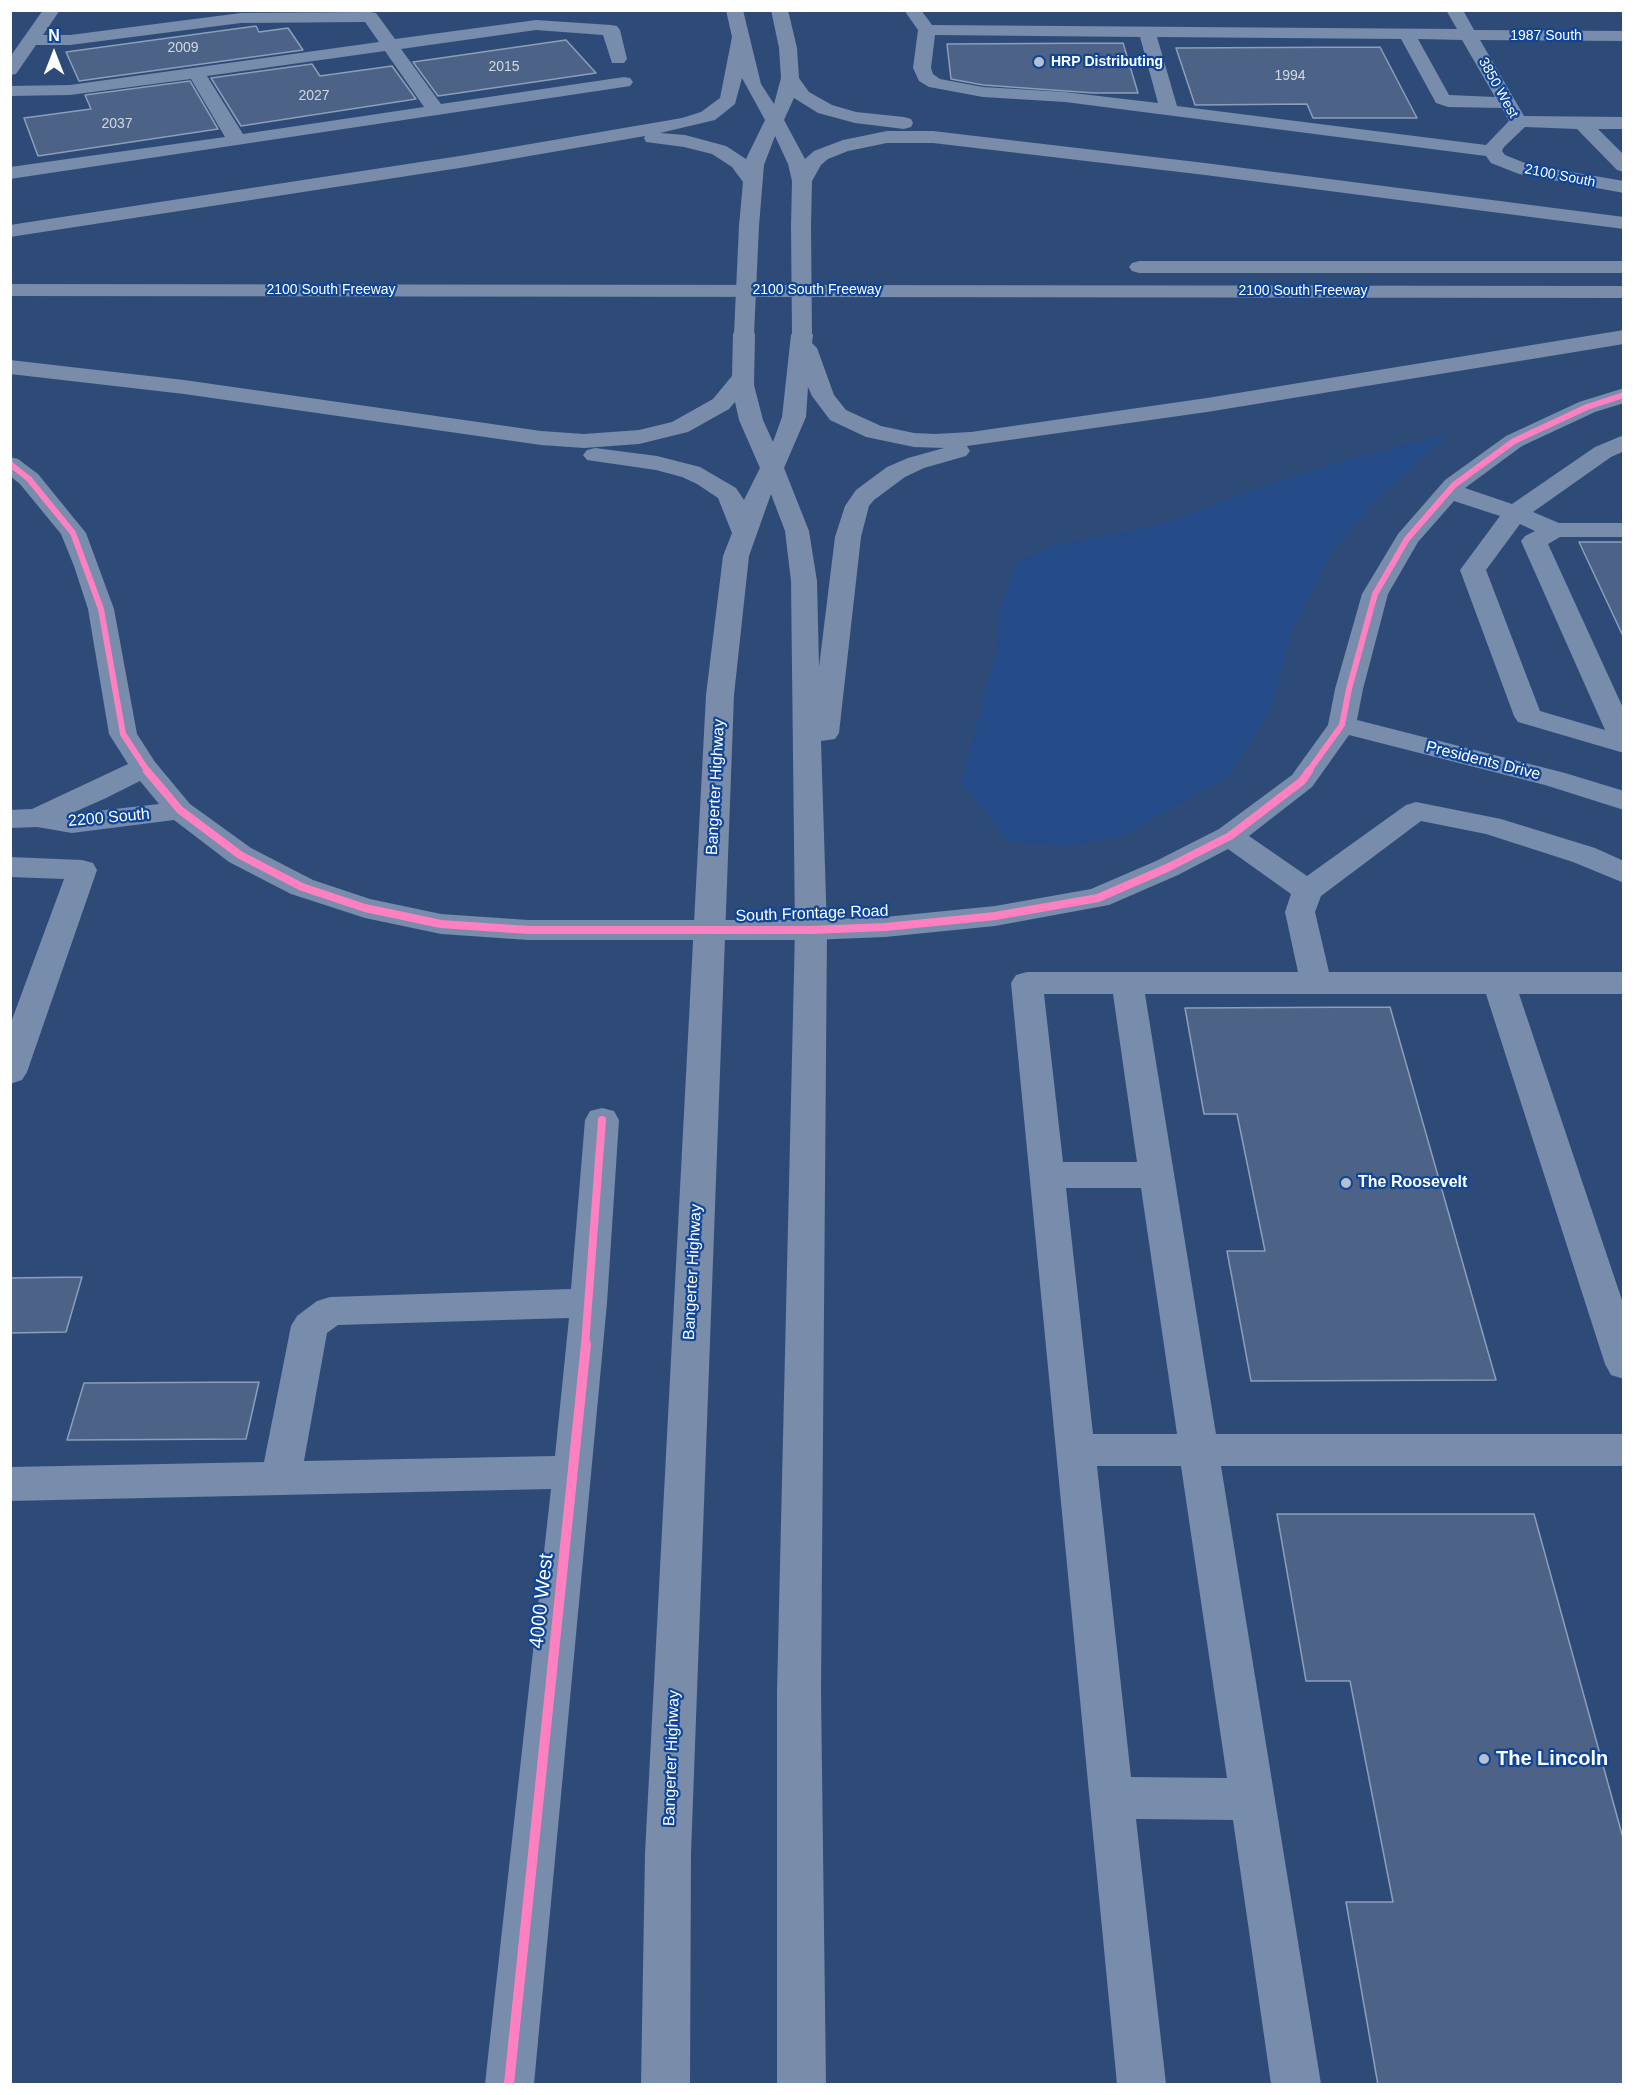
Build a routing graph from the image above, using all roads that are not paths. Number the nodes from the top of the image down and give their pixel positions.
1 (52, 10) edge
2 (734, 10) edge
3 (779, 10) edge
4 (912, 10) edge
5 (1454, 10) edge
6 (1563, 18) dead end
7 (927, 30) junction
8 (1148, 32) junction
9 (1407, 35) junction
10 (1469, 35) junction
11 (1574, 36) junction
12 (1623, 36) edge
13 (740, 38) junction
14 (32, 40) junction
15 (388, 46) junction
16 (618, 59) dead end
17 (13, 62) edge
18 (196, 72) junction
19 (790, 78) junction
20 (624, 82) dead end
21 (10, 91) edge
22 (1508, 103) junction
23 (436, 111) junction
24 (1169, 111) junction
25 (774, 121) junction
26 (1518, 121) junction
27 (1623, 123) edge
28 (1582, 124) junction
29 (237, 141) junction
30 (1495, 155) junction
31 (466, 161) junction
32 (1623, 166) edge
33 (1205, 169) junction
34 (10, 173) edge
35 (751, 180) junction
36 (801, 181) junction
37 (1623, 187) edge
38 (1623, 223) edge
39 (10, 231) edge
40 (1114, 267) dead end
41 (1623, 267) edge
42 (722, 268) dead end
43 (818, 268) dead end
44 (10, 290) edge
45 (1623, 292) edge
46 (801, 335) junction
47 (1623, 337) edge
48 (10, 367) edge
49 (742, 378) junction
50 (184, 387) junction
51 (1623, 395) edge
52 (1597, 404) junction
53 (1207, 405) junction
54 (1623, 414) edge
55 (1623, 442) edge
56 (10, 464) edge
57 (772, 468) junction
58 (1449, 491) junction
59 (1515, 513) junction
60 (1556, 530) junction
61 (1623, 530) edge
62 (744, 533) junction
63 (1342, 725) junction
64 (1623, 744) edge
65 (144, 767) junction
66 (1620, 795) edge
67 (180, 810) junction
68 (24, 818) edge
69 (1230, 836) junction
70 (811, 848) junction
71 (10, 867) edge
72 (1623, 873) edge
73 (1307, 891) junction
74 (708, 930) junction
75 (811, 930) junction
76 (1127, 983) junction
77 (1316, 983) junction
78 (1499, 983) junction
79 (1623, 983) edge
80 (10, 1072) edge
81 (602, 1120) dead end
82 (1047, 1175) junction
83 (1156, 1175) junction
84 (589, 1303) junction
85 (1623, 1364) edge
86 (1075, 1450) junction
87 (1197, 1450) junction
88 (1623, 1450) edge
89 (573, 1472) junction
90 (281, 1478) junction
91 (10, 1484) edge
92 (1112, 1798) junction
93 (1252, 1799) junction
94 (509, 2085) edge
95 (665, 2085) edge
96 (802, 2085) edge
97 (1141, 2085) edge
98 (1296, 2085) edge

1 - 14 street
2 - 13 highway, Bangerter Highway
3 - 19 highway
4 - 7 street
5 - 10 street, 3850 West
6 - 11 street
7 - 8 street, 1987 South
7 - 24 street, 2100 South
8 - 9 street, 1987 South
8 - 24 street
9 - 10 street, 1987 South
9 - 22 street
10 - 11 street, 1987 South
10 - 22 street, 3850 West
11 - 12 street, 1987 South
13 - 25 highway, Bangerter Highway
13 - 31 highway
14 - 15 street
14 - 17 street
15 - 16 street
15 - 18 street
15 - 23 street
18 - 21 street
18 - 29 street
19 - 25 highway
19 - 33 highway
20 - 23 street
22 - 26 street, 3850 West
23 - 29 street
24 - 30 street, 2100 South
25 - 35 highway
25 - 36 highway, Bangerter Highway
26 - 28 street
26 - 30 street, 3850 West
27 - 28 street
28 - 32 street
29 - 34 street
30 - 37 street, 2100 South
31 - 35 highway
31 - 39 highway
33 - 36 highway
33 - 38 highway
35 - 49 highway, bridge
36 - 46 highway, Bangerter Highway, bridge
40 - 41 highway, 2100 South Freeway
42 - 43 highway, 2100 South Freeway
44 - 45 highway, 2100 South Freeway
46 - 53 highway
46 - 57 highway, Bangerter Highway
47 - 53 highway
48 - 50 highway
49 - 50 highway
49 - 57 highway
50 - 62 highway
51 - 52 street, South Frontage Road
52 - 54 street
52 - 58 street, South Frontage Road
53 - 70 highway
55 - 59 street
56 - 65 street, South Frontage Road
57 - 62 highway, Bangerter Highway
57 - 70 highway
58 - 59 street
58 - 63 street, South Frontage Road
59 - 60 street
59 - 64 street
60 - 61 street
60 - 64 street
62 - 74 highway, Bangerter Highway
63 - 66 street, Presidents Drive
63 - 69 street, South Frontage Road
65 - 67 street, South Frontage Road
65 - 68 street, 2200 South
67 - 68 street, 2200 South
67 - 74 street, South Frontage Road
69 - 73 street
69 - 75 street, South Frontage Road
70 - 75 highway
71 - 80 street
72 - 73 street
73 - 77 street
74 - 75 street, South Frontage Road
74 - 95 highway, Bangerter Highway
75 - 96 highway
76 - 77 street
76 - 82 street
76 - 83 street
77 - 78 street
78 - 79 street
78 - 85 street
81 - 84 street, 4000 West
82 - 83 street
82 - 86 street
83 - 87 street
84 - 89 street, 4000 West
84 - 90 street
86 - 87 street
86 - 92 street
87 - 88 street
87 - 93 street
89 - 90 street
89 - 94 street, 4000 West
90 - 91 street
92 - 93 street
92 - 97 street
93 - 98 street

